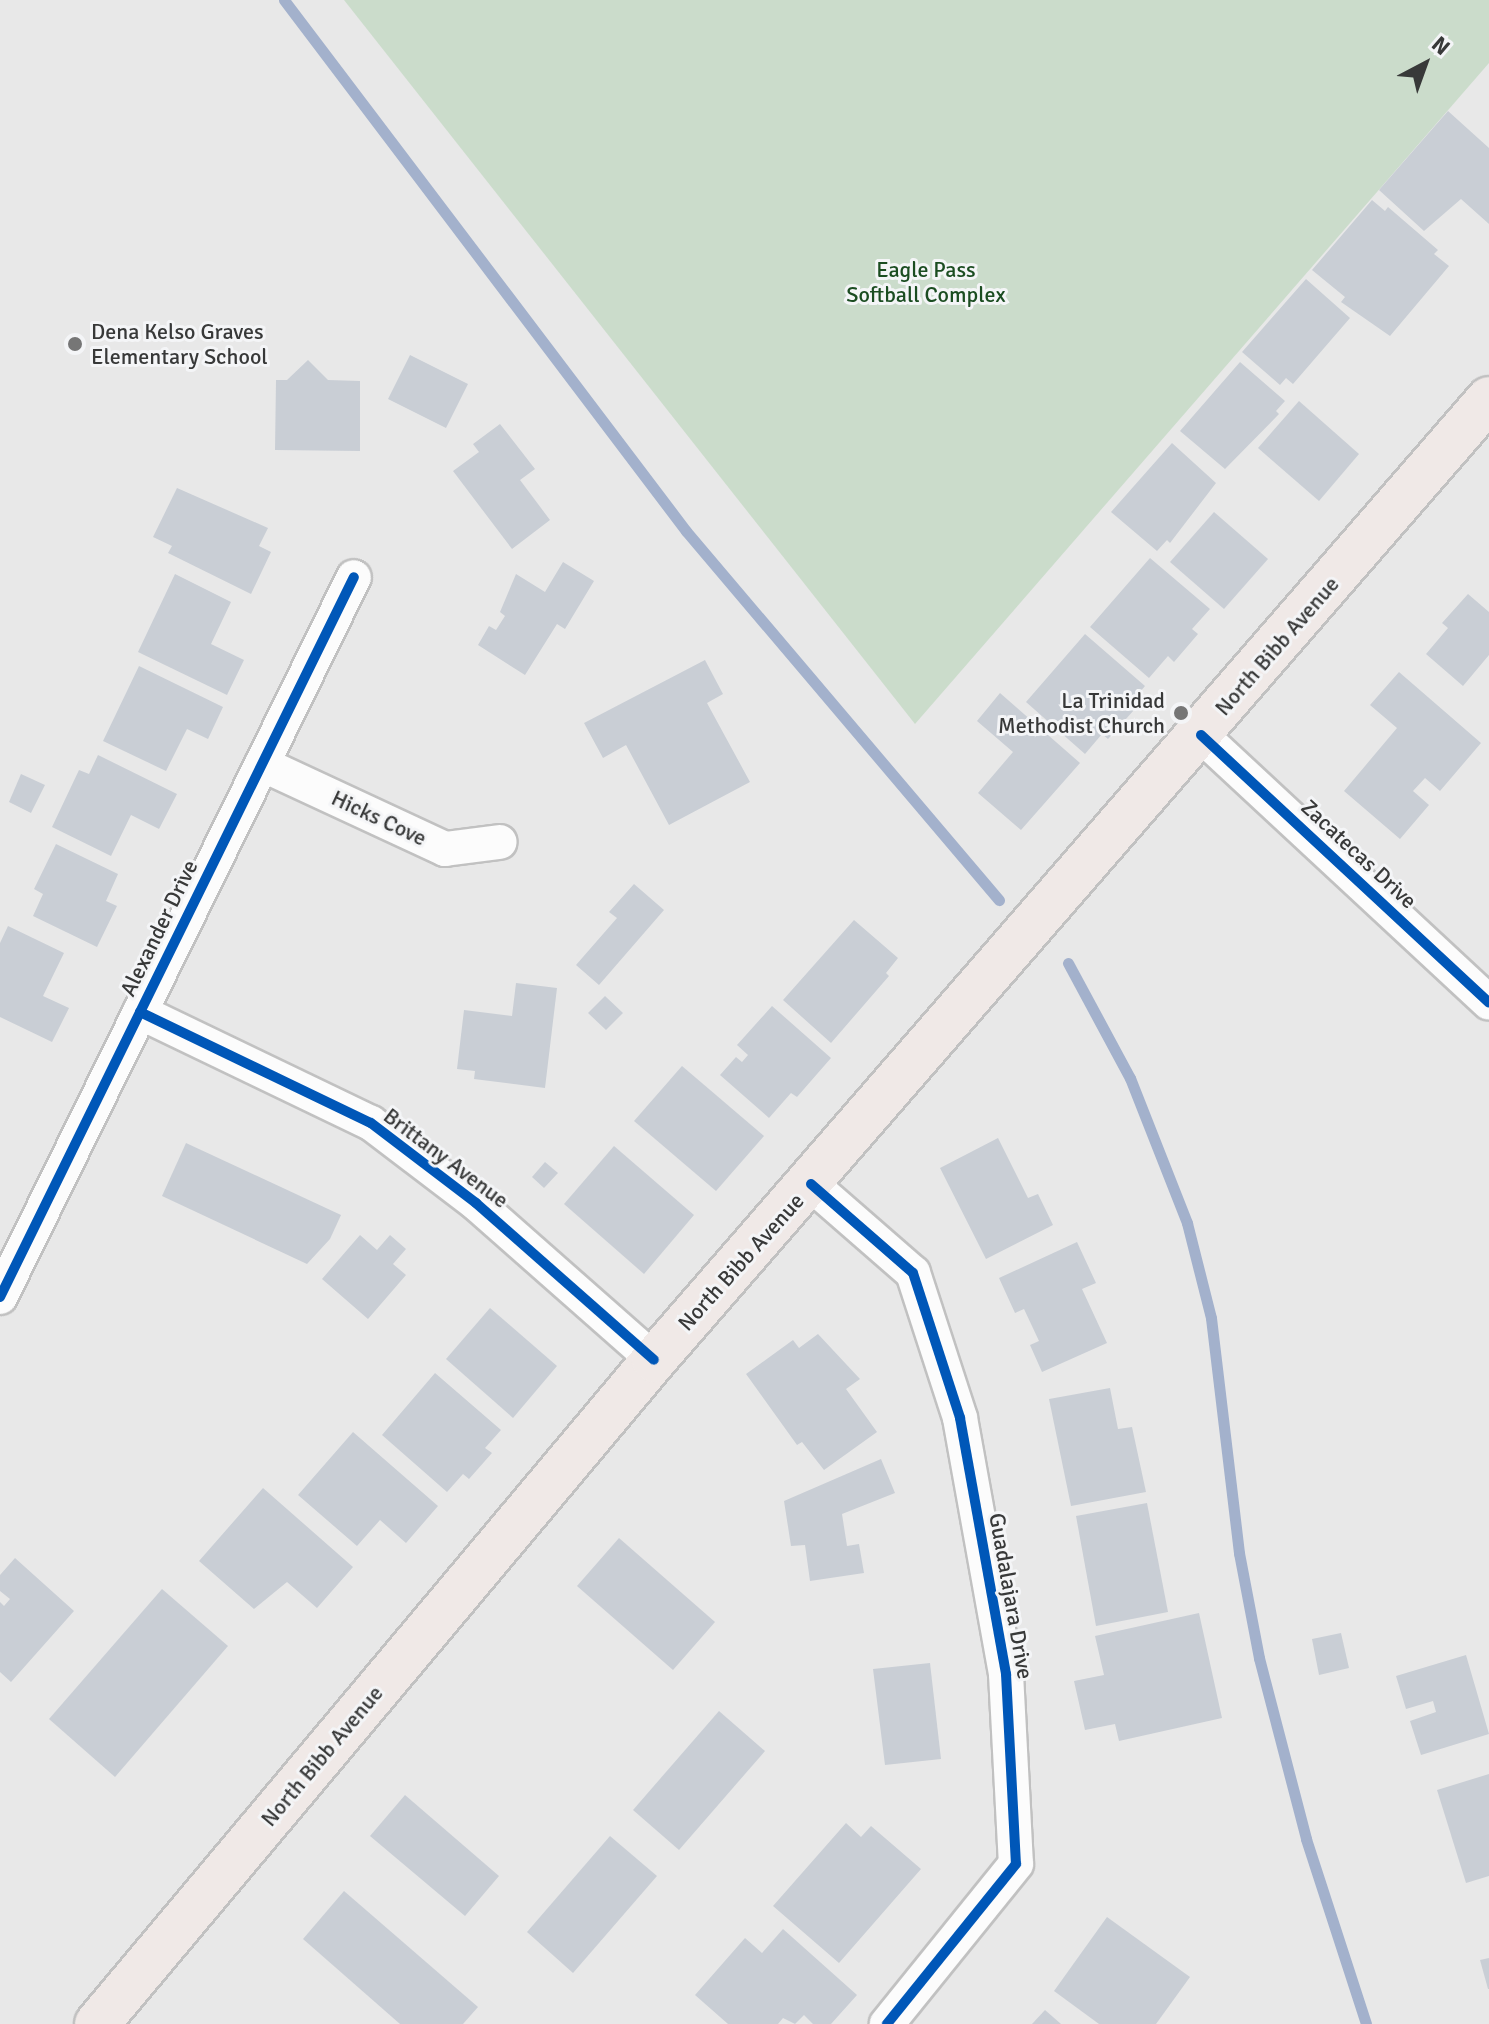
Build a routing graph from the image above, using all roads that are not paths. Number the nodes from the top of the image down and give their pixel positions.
1 (1489, 399) edge
2 (354, 577) dead end
3 (1201, 735) junction
4 (262, 764) junction
5 (500, 842) dead end
6 (1489, 1003) edge
7 (140, 1012) junction
8 (811, 1184) junction
9 (0, 1297) edge
10 (654, 1360) junction
11 (97, 2024) edge
12 (887, 2024) edge

1 - 3 main road, North Bibb Avenue
2 - 4 street, Alexander Drive
3 - 6 street, Zacatecas Drive
3 - 8 main road, North Bibb Avenue
4 - 5 street, Hicks Cove
4 - 7 street, Alexander Drive
7 - 9 street, Alexander Drive
7 - 10 street, Brittany Avenue
8 - 10 main road, North Bibb Avenue
8 - 12 street, Guadalajara Drive
10 - 11 main road, North Bibb Avenue

